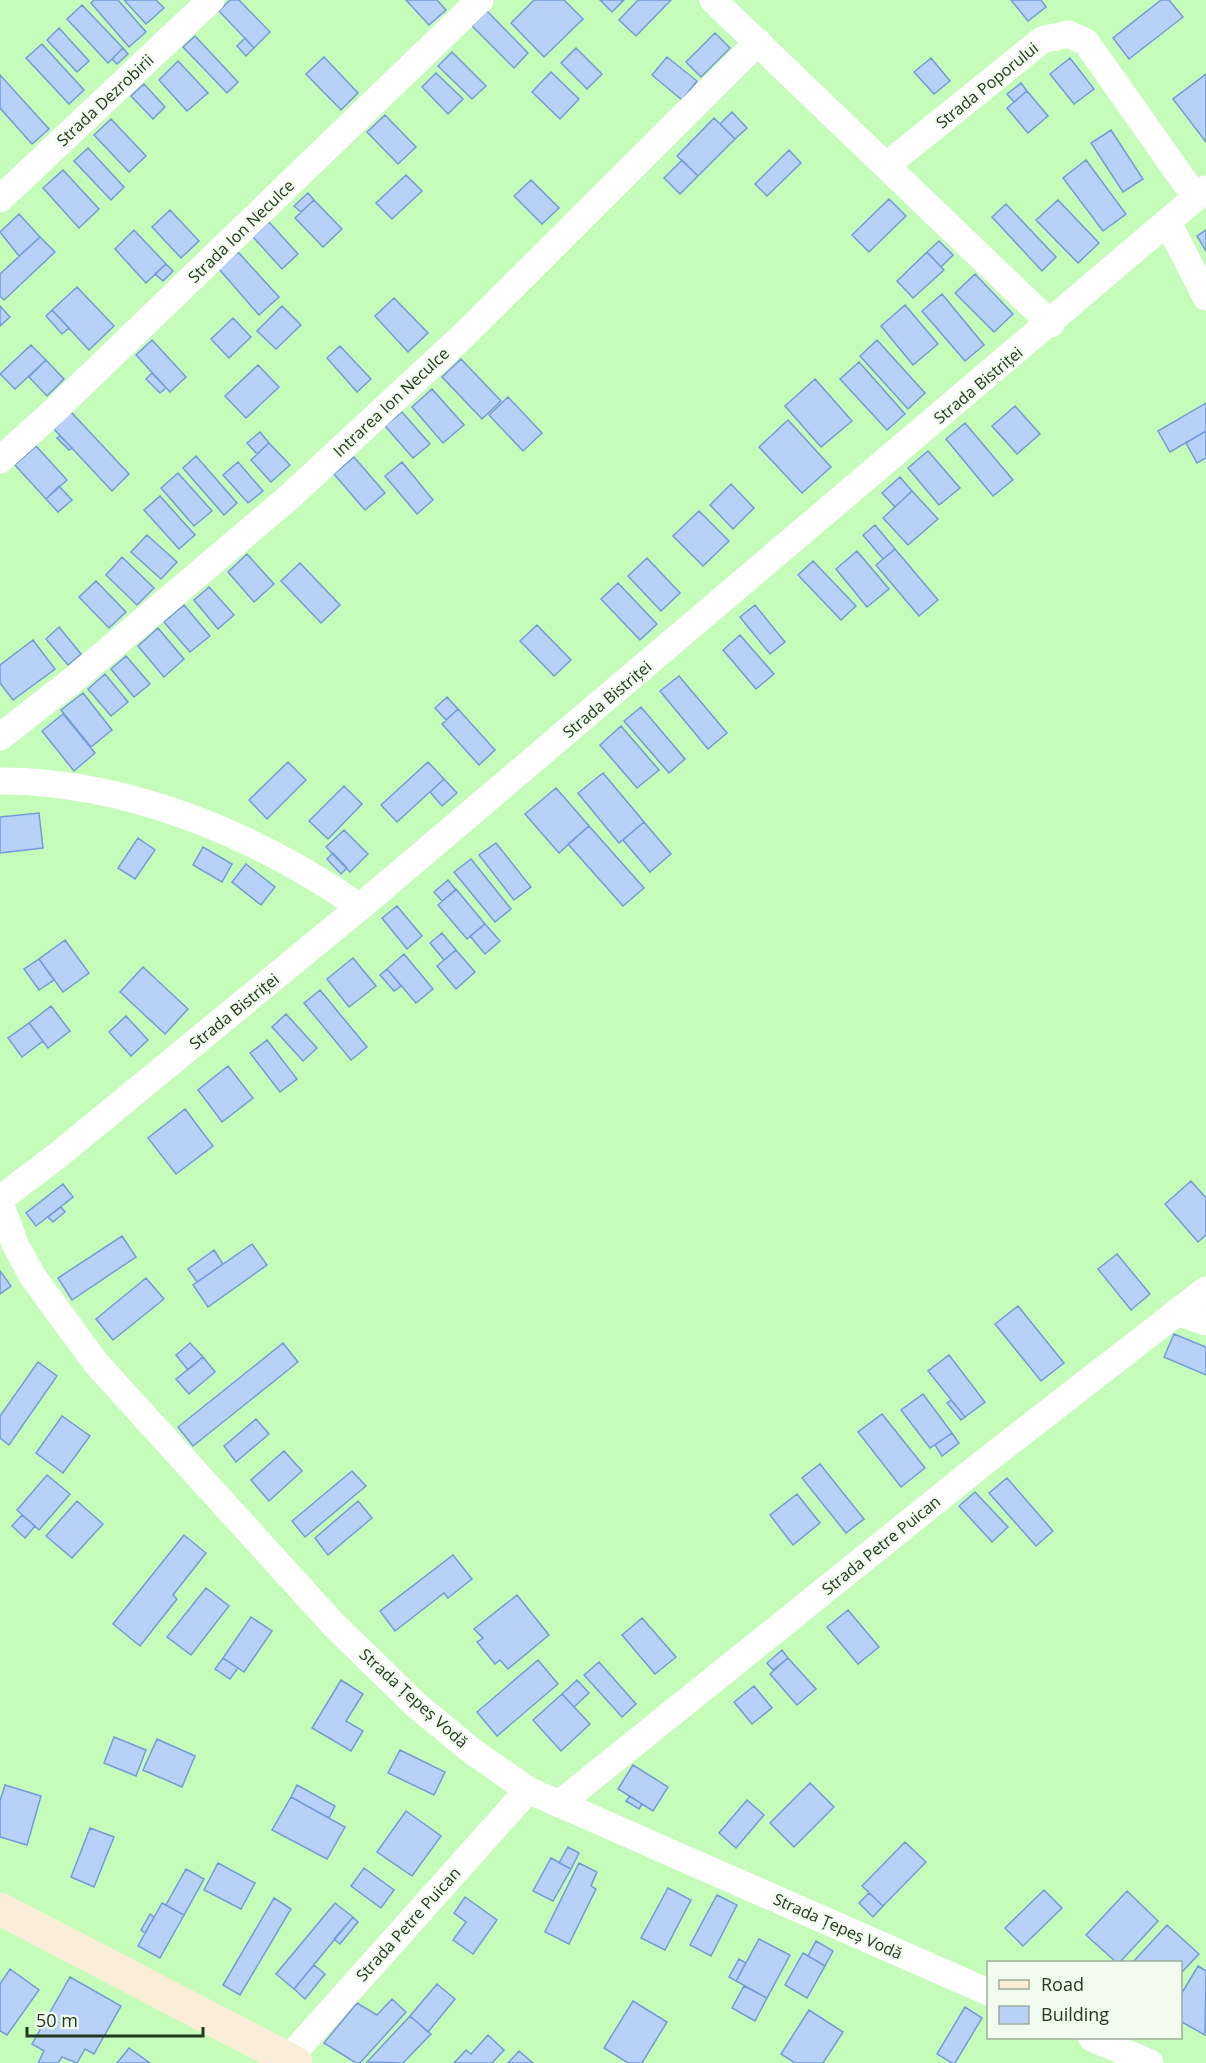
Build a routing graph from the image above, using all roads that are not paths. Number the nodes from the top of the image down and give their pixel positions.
1 (211, 0) edge
2 (480, 0) edge
3 (713, 0) edge
4 (758, 42) junction
5 (887, 165) junction
6 (1201, 194) edge
7 (0, 199) edge
8 (1168, 223) junction
9 (1206, 297) edge
10 (1051, 324) junction
11 (0, 460) edge
12 (0, 737) edge
13 (0, 781) edge
14 (360, 907) junction
15 (0, 1201) edge
16 (1206, 1290) edge
17 (1176, 1312) junction
18 (1206, 1322) edge
19 (528, 1790) junction
20 (559, 1804) junction
21 (0, 1909) edge
22 (987, 1992) edge
23 (1096, 2039) edge
24 (292, 2061) edge
25 (1150, 2063) edge

1 - 7 street, Strada Dezrobirii
2 - 11 street, Strada Ion Neculce
3 - 4 street
4 - 5 street
4 - 12 street, Intrarea Ion Neculce
5 - 6 street, Strada Poporului
5 - 10 street
6 - 8 street, Strada Bistriței
8 - 9 street
8 - 10 street, Strada Bistriței
10 - 14 street, Strada Bistriței
13 - 14 street
14 - 15 street, Strada Bistriței
15 - 19 street, Strada Țepeș Vodă
16 - 17 street, Strada Petre Puican
17 - 18 street
17 - 20 street, Strada Petre Puican
19 - 20 street, Strada Țepeș Vodă
19 - 24 street, Strada Petre Puican
20 - 22 street, Strada Țepeș Vodă
21 - 24 street
23 - 25 street

